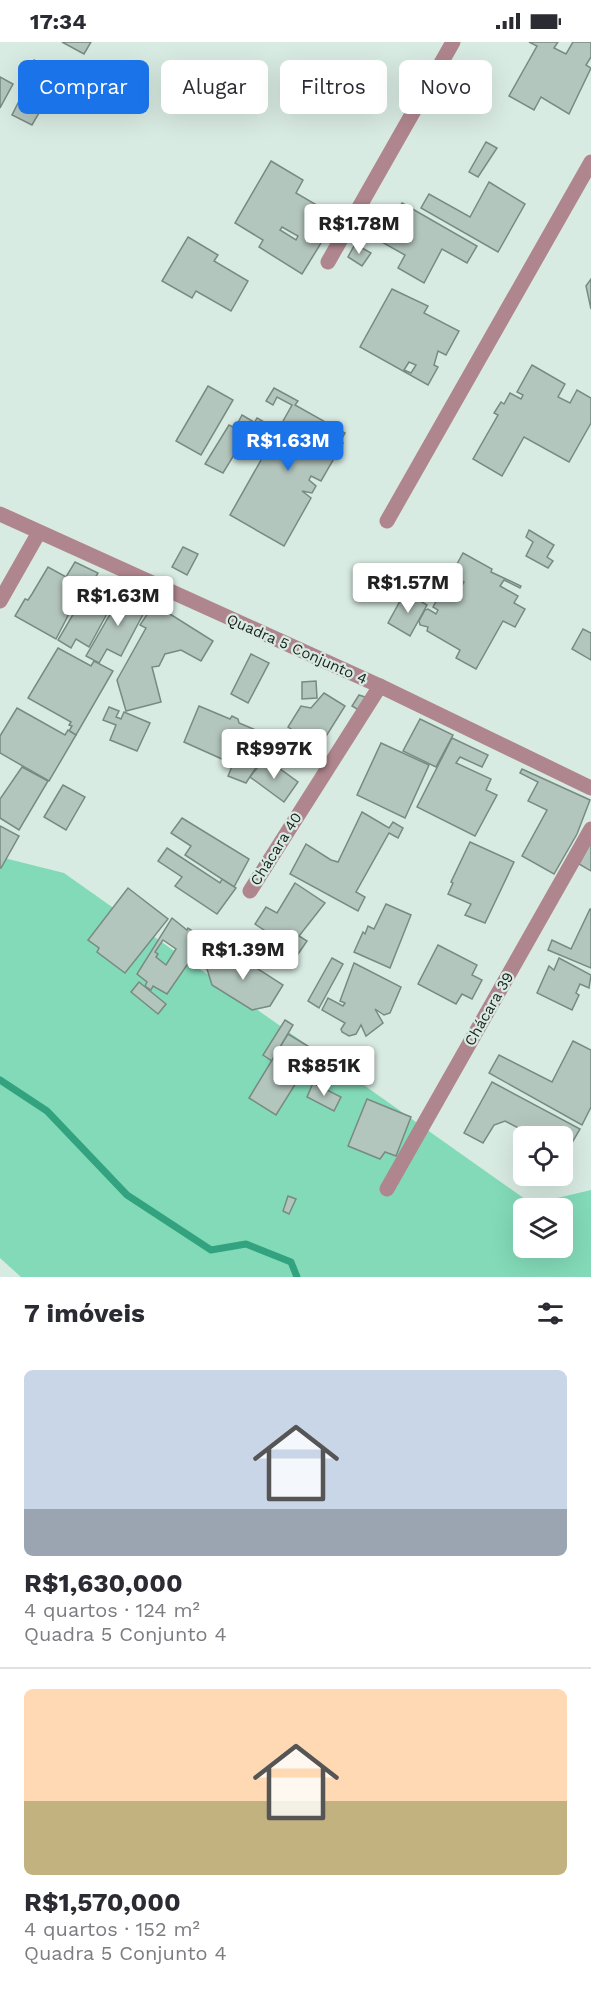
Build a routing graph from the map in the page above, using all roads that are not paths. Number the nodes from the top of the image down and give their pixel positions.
1 (453, 42) edge
2 (591, 162) edge
3 (328, 262) dead end
4 (0, 514) edge
5 (387, 521) dead end
6 (38, 534) junction
7 (0, 601) edge
8 (380, 686) junction
9 (591, 789) edge
10 (591, 830) edge
11 (250, 891) dead end
12 (387, 1189) dead end

1 - 3 street
2 - 5 street
4 - 6 street, Quadra 5 Conjunto 4
6 - 7 street
6 - 8 street, Quadra 5 Conjunto 4
8 - 9 street, Quadra 5 Conjunto 4
8 - 11 street, Chácara 40
10 - 12 street, Chácara 39

